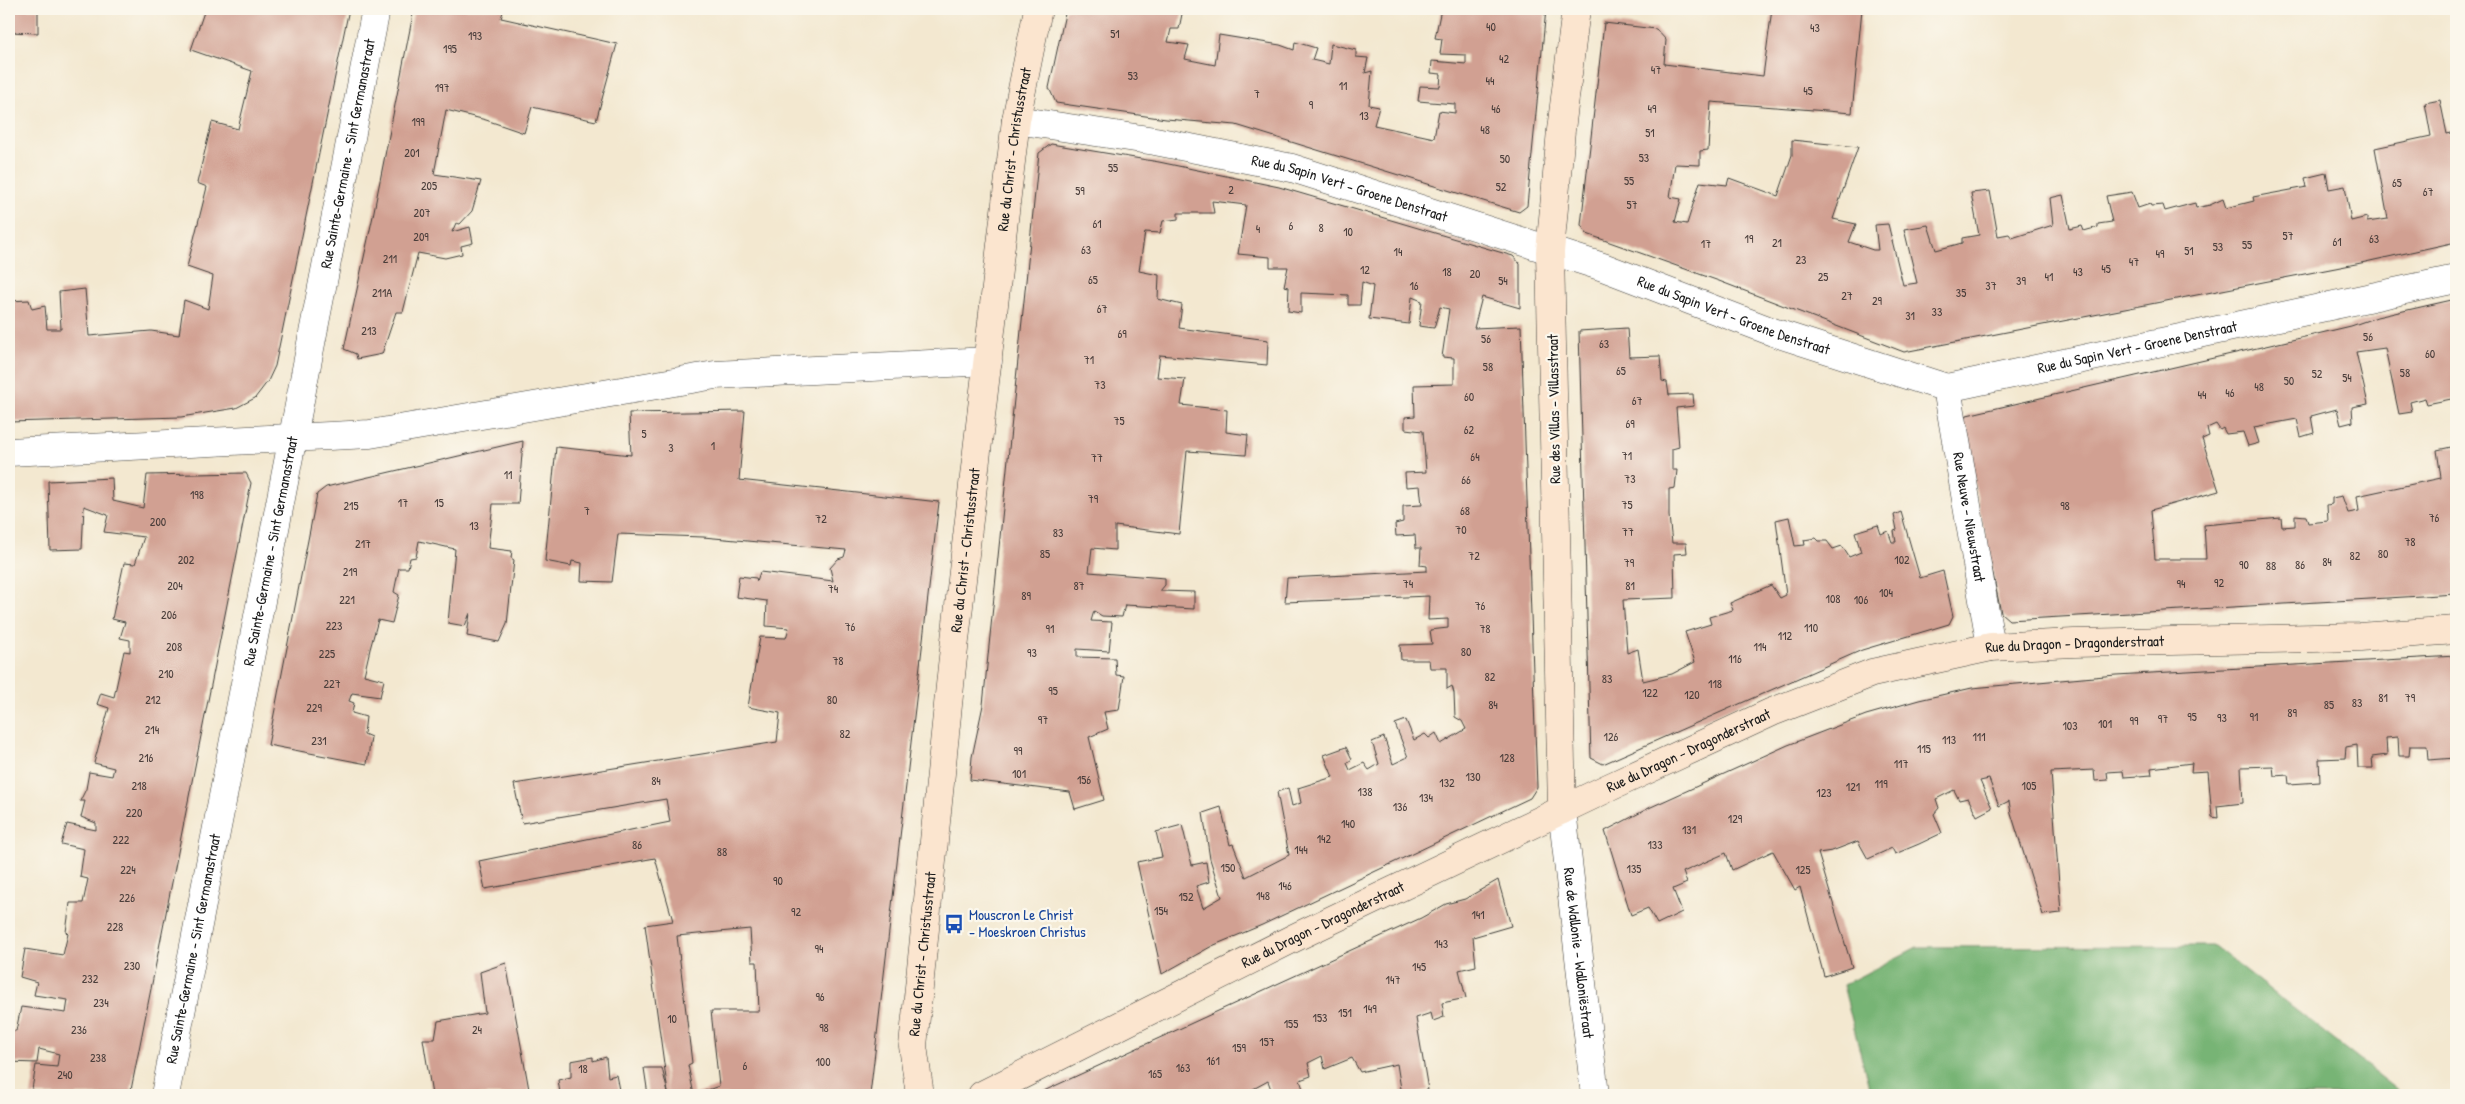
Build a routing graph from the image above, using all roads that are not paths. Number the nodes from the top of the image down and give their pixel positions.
1 (376, 9) edge
2 (1038, 9) edge
3 (1576, 9) edge
4 (1016, 120) junction
5 (1550, 252) junction
6 (2456, 279) edge
7 (988, 361) junction
8 (1947, 388) junction
9 (292, 439) junction
10 (9, 452) edge
11 (2456, 630) edge
12 (1991, 647) junction
13 (1562, 810) junction
14 (165, 1095) edge
15 (920, 1095) edge
16 (982, 1095) edge
17 (1595, 1095) edge

1 - 9 street, Rue Sainte-Germaine - Sint Germanastraat
2 - 4 street, Rue du Christ - Christusstraat
3 - 5 street, Rue des Villas - Villasstraat
4 - 5 street, Rue du Sapin Vert - Groene Denstraat
4 - 7 street, Rue du Christ - Christusstraat
5 - 8 street, Rue du Sapin Vert - Groene Denstraat
5 - 13 street, Rue des Villas - Villasstraat
6 - 8 street, Rue du Sapin Vert - Groene Denstraat
7 - 9 street
7 - 15 street, Rue du Christ - Christusstraat
8 - 12 street, Rue Neuve - Nieuwstraat
9 - 10 street
9 - 14 street, Rue Sainte-Germaine - Sint Germanastraat
11 - 12 street, Rue du Dragon - Dragonderstraat
12 - 13 street, Rue du Dragon - Dragonderstraat
13 - 16 street, Rue du Dragon - Dragonderstraat
13 - 17 street, Rue de Wallonie - Walloniëstraat

